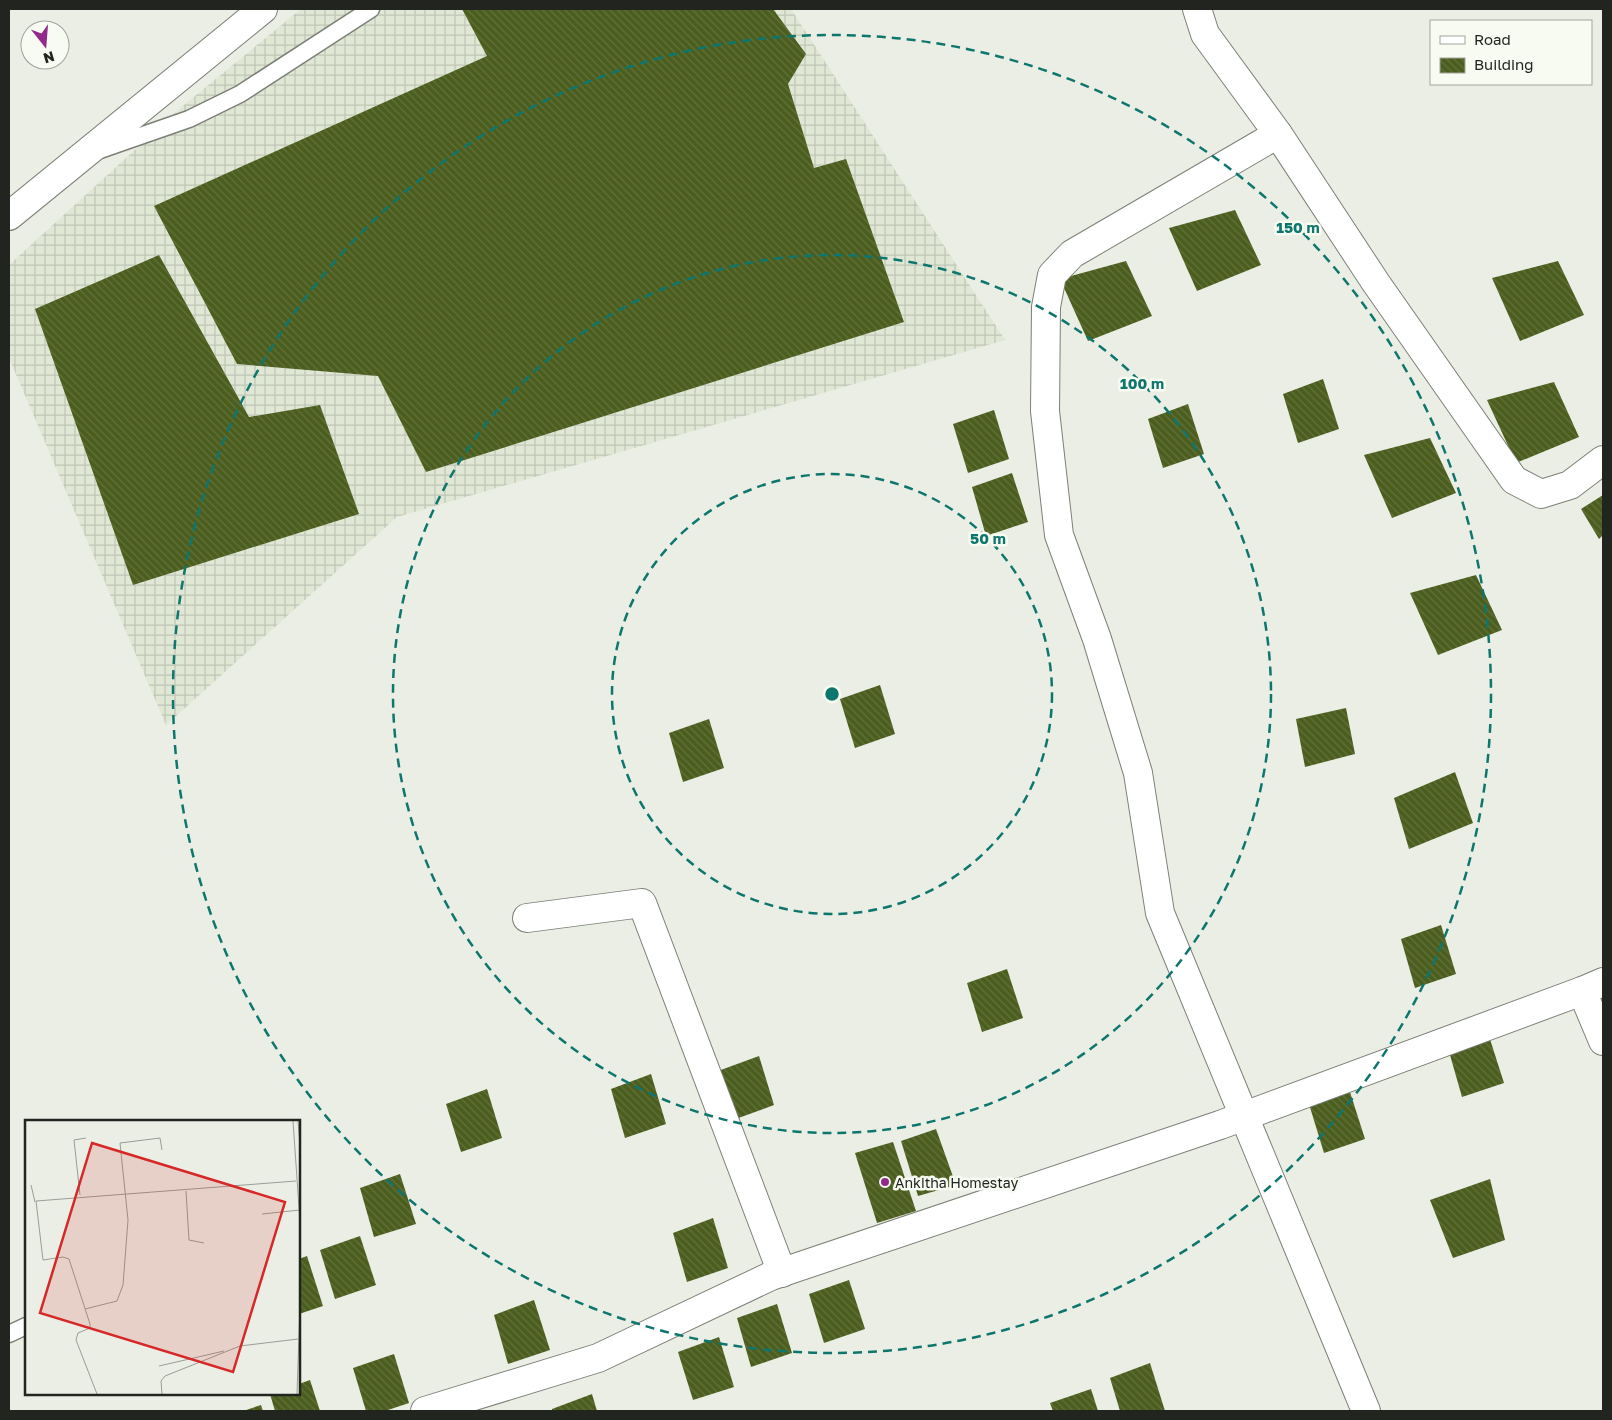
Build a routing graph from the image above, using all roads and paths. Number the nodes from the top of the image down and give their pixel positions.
1 (263, 9) edge
2 (371, 9) edge
3 (1197, 9) edge
4 (1278, 134) junction
5 (82, 157) junction
6 (9, 216) edge
7 (1603, 460) edge
8 (527, 918) dead end
9 (1593, 986) edge
10 (1603, 1041) edge
11 (1244, 1117) junction
12 (782, 1273) junction
13 (25, 1326) edge
14 (9, 1334) edge
15 (425, 1411) edge
16 (1366, 1411) edge

1 - 5 street
2 - 5 lane
3 - 4 street
4 - 7 street
4 - 11 street
5 - 6 street
8 - 12 street
9 - 10 street
9 - 11 street
11 - 12 street
11 - 16 street
12 - 15 street
13 - 14 lane

